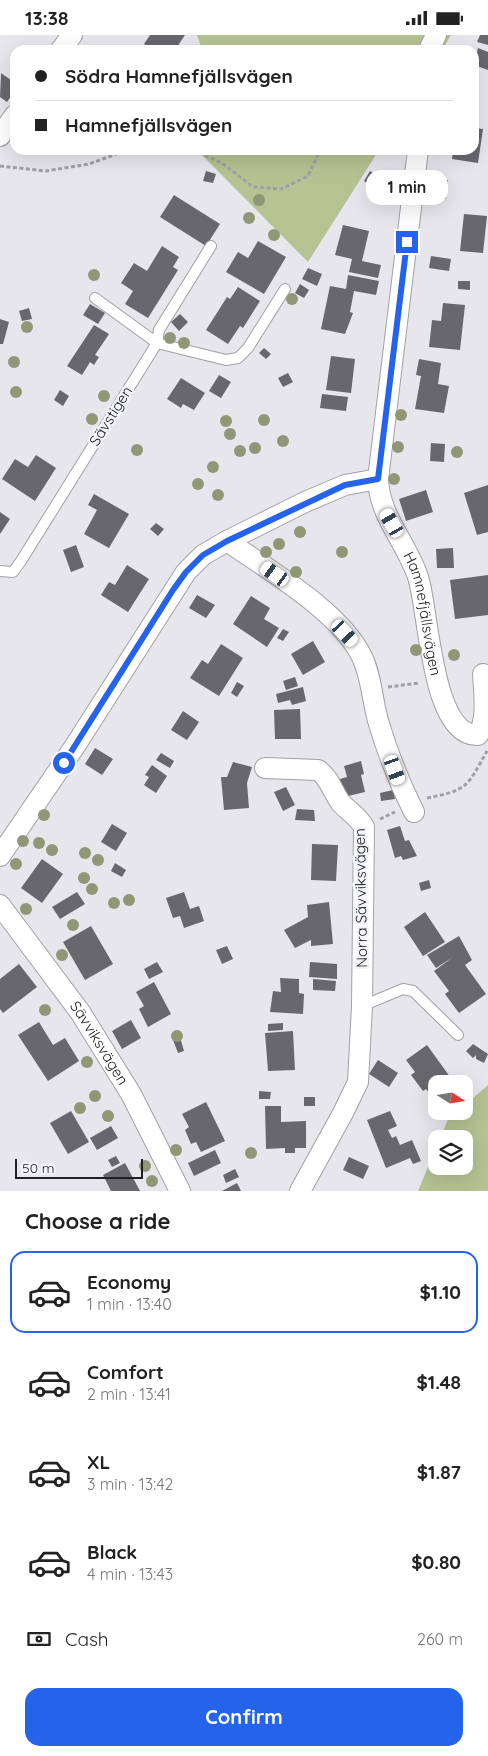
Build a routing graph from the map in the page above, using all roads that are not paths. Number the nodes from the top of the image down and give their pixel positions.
1 (10, 122) edge
2 (0, 135) edge
3 (417, 155) edge
4 (210, 246) dead end
5 (284, 289) dead end
6 (95, 298) dead end
7 (157, 343) junction
8 (378, 479) junction
9 (227, 541) junction
10 (0, 571) edge
11 (483, 674) dead end
12 (265, 768) dead end
13 (411, 807) road end
14 (0, 856) edge
15 (0, 905) edge
16 (362, 1006) junction
17 (458, 1035) dead end
18 (180, 1191) edge
19 (300, 1191) edge

1 - 2 street
3 - 8 street, Hamnefjällsvägen
4 - 7 lane, Sävstigen
5 - 7 lane
6 - 7 lane
7 - 10 lane, Sävstigen
8 - 9 street
8 - 11 street, Hamnefjällsvägen
9 - 13 street
9 - 14 street
12 - 16 street, Norra Sävviksvägen
15 - 18 street, Sävviksvägen
16 - 17 lane
16 - 19 street, Norra Sävviksvägen

